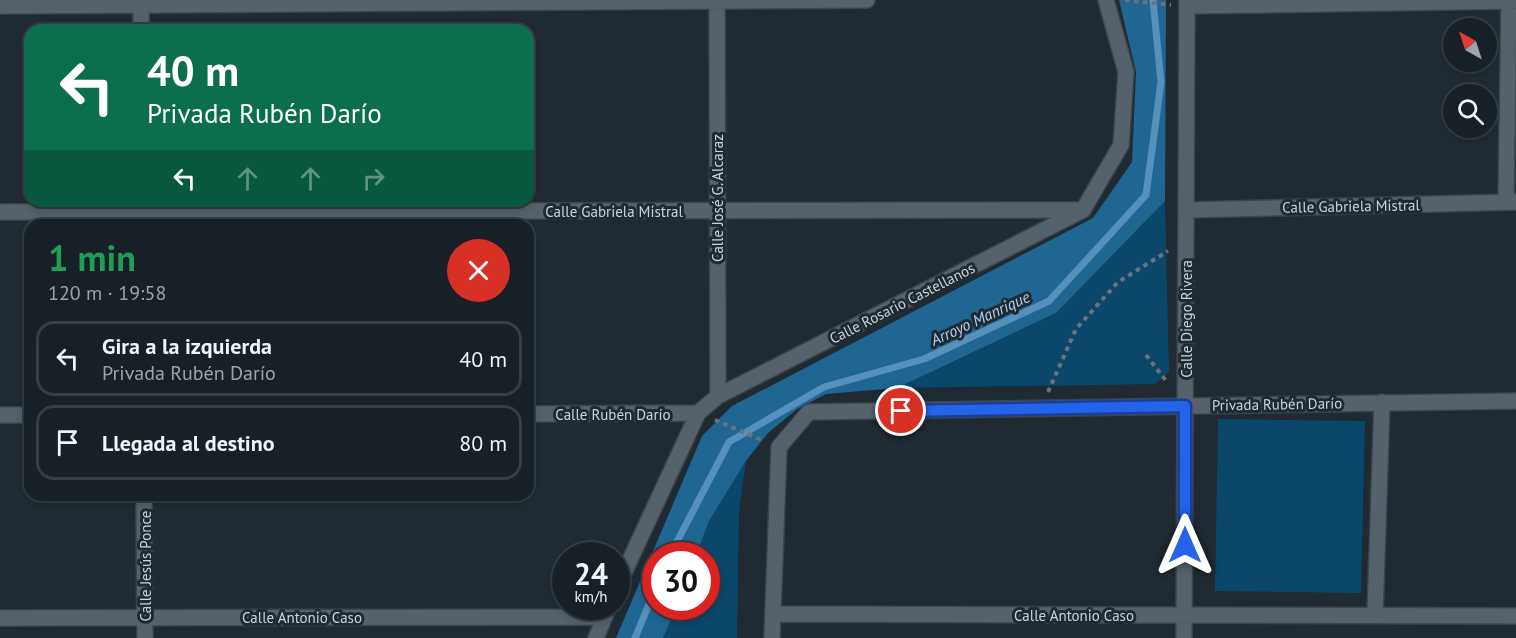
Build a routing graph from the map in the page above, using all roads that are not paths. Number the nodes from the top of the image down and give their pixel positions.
1 (867, 0) edge
2 (1106, 0) edge
3 (717, 1) edge
4 (1511, 1) edge
5 (141, 3) edge
6 (1187, 3) edge
7 (0, 6) edge
8 (141, 24) edge
9 (1511, 202) edge
10 (1083, 210) junction
11 (1186, 210) junction
12 (717, 211) junction
13 (0, 212) edge
14 (142, 213) edge
15 (718, 396) junction
16 (1516, 401) edge
17 (1383, 402) junction
18 (1185, 406) junction
19 (698, 413) junction
20 (534, 414) edge
21 (0, 415) edge
22 (24, 415) edge
23 (144, 501) edge
24 (630, 560) edge
25 (552, 612) edge
26 (773, 614) junction
27 (1184, 615) junction
28 (1375, 615) junction
29 (1516, 616) edge
30 (0, 618) edge
31 (145, 618) junction
32 (603, 620) edge
33 (145, 638) edge
34 (596, 638) edge
35 (772, 638) edge
36 (1184, 638) edge

1 - 3 street
2 - 10 street
3 - 5 street
3 - 12 street, Calle José G. Alcaraz
4 - 6 street
4 - 9 street
5 - 7 street
5 - 8 street
6 - 11 street, Calle Diego Rivera
9 - 11 street, Calle Gabriela Mistral
10 - 12 street, Calle Gabriela Mistral
10 - 15 street, Calle Rosario Castellanos
11 - 18 street, Calle Diego Rivera
12 - 14 street, Calle Gabriela Mistral
12 - 15 street, Calle José G. Alcaraz
13 - 14 street, Calle Gabriela Mistral
15 - 19 street, Calle Rosario Castellanos
16 - 17 street, Privada Rubén Darío
17 - 18 street, Privada Rubén Darío
17 - 28 street
18 - 26 street, Privada Rubén Darío
18 - 27 street, Calle Diego Rivera
19 - 20 street, Calle Rubén Darío
19 - 24 street, Calle Rosario Castellanos
21 - 22 street
23 - 31 street, Calle Jesús Ponce
25 - 31 street, Calle Antonio Caso
26 - 27 street, Calle Antonio Caso
26 - 35 street
27 - 28 street, Calle Antonio Caso
27 - 36 street, Calle Diego Rivera
28 - 29 street, Calle Antonio Caso
30 - 31 street, Calle Antonio Caso
31 - 33 street, Calle Jesús Ponce
32 - 34 street

